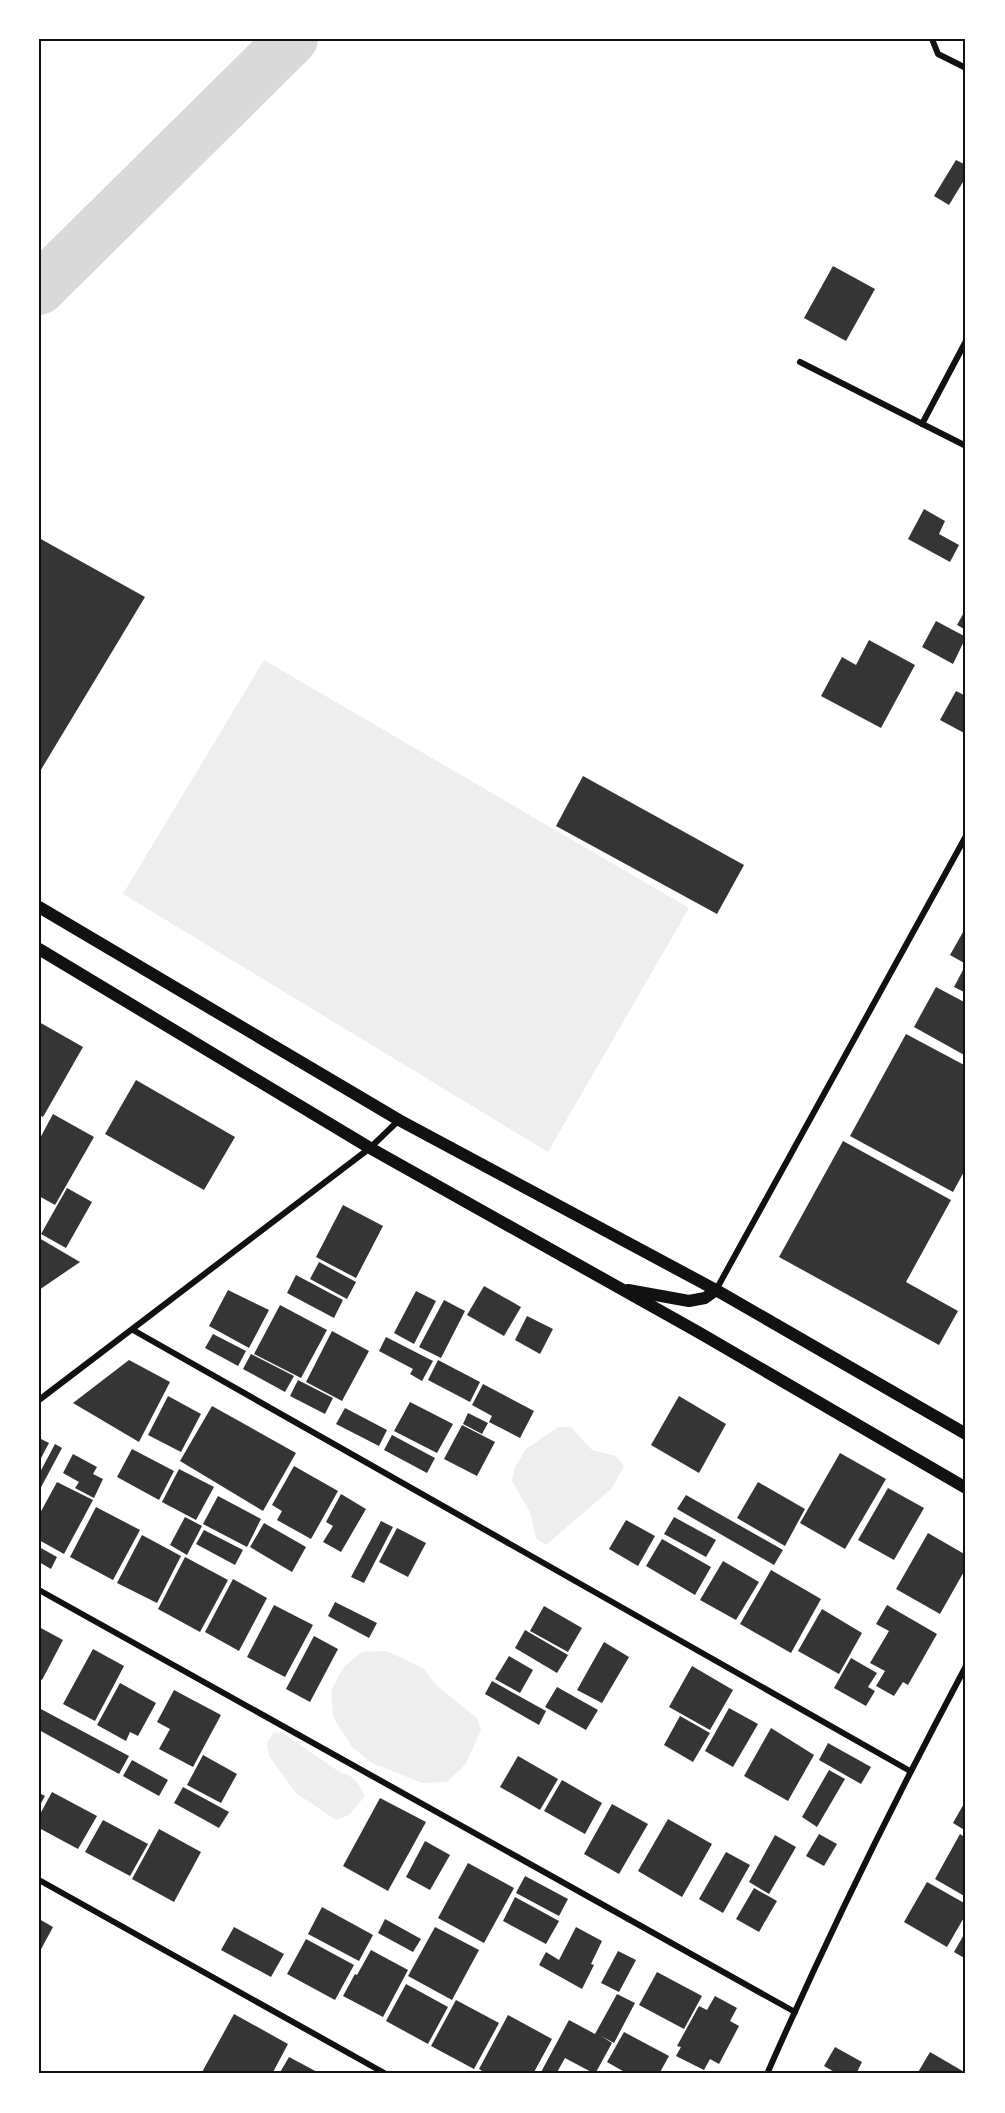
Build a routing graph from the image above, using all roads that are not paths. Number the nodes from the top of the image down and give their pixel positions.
1 (932, 39) edge
2 (966, 68) edge
3 (966, 341) edge
4 (800, 362) dead end
5 (922, 424) junction
6 (966, 446) edge
7 (966, 836) edge
8 (39, 907) edge
9 (39, 949) edge
10 (399, 1120) junction
11 (370, 1148) junction
12 (618, 1288) junction
13 (716, 1290) junction
14 (133, 1330) junction
15 (39, 1400) edge
16 (966, 1434) edge
17 (966, 1488) edge
18 (39, 1590) edge
19 (966, 1666) edge
20 (910, 1771) junction
21 (39, 1880) edge
22 (795, 2012) junction
23 (386, 2074) edge
24 (767, 2074) edge

1 - 2 street
3 - 5 street
4 - 5 street
5 - 6 street
7 - 13 street
8 - 10 main road
9 - 11 main road
10 - 11 street
10 - 13 main road
11 - 12 main road
11 - 14 street
12 - 13 main road
12 - 17 main road
13 - 16 main road
14 - 15 street
14 - 20 street
18 - 22 street
19 - 20 street
20 - 22 street
21 - 23 street
22 - 24 street

